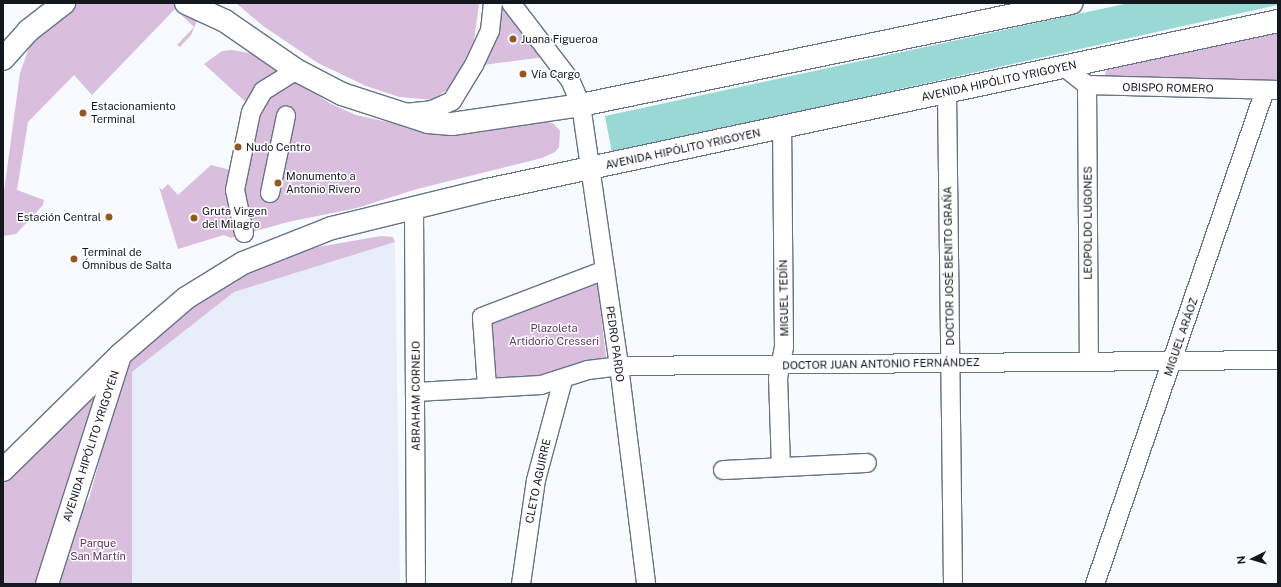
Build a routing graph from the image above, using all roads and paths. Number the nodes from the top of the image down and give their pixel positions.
1 (64, 3) edge
2 (186, 3) edge
3 (210, 3) edge
4 (493, 3) edge
5 (511, 3) edge
6 (1071, 3) edge
7 (225, 21) junction
8 (1278, 21) edge
9 (3, 59) edge
10 (1064, 67) junction
11 (296, 70) junction
12 (1087, 85) junction
13 (1271, 90) edge
14 (947, 92) junction
15 (581, 105) junction
16 (392, 113) junction
17 (286, 116) dead end
18 (782, 129) junction
19 (592, 168) junction
20 (270, 193) dead end
21 (414, 209) junction
22 (244, 233) dead end
23 (605, 270) junction
24 (120, 355) junction
25 (1278, 360) edge
26 (1089, 361) junction
27 (1173, 361) junction
28 (950, 363) junction
29 (781, 365) junction
30 (619, 366) junction
31 (563, 380) junction
32 (487, 387) junction
33 (416, 392) junction
34 (866, 463) dead end
35 (781, 467) junction
36 (3, 470) edge
37 (723, 470) dead end
38 (47, 584) edge
39 (416, 584) edge
40 (521, 584) edge
41 (646, 584) edge
42 (953, 584) edge
43 (1095, 584) edge

1 - 9 main road
2 - 7 main road
3 - 7 main road
4 - 16 street
5 - 15 street, PEDRO PARDO
6 - 15 main road
7 - 11 main road
8 - 10 main road, AVENIDA HIPÓLITO YRIGOYEN
10 - 12 street
10 - 14 main road, AVENIDA HIPÓLITO YRIGOYEN
11 - 16 main road
11 - 22 street
12 - 13 street, OBISPO ROMERO
12 - 26 street, LEOPOLDO LUGONES
13 - 27 street, MIGUEL ARÁOZ
14 - 18 main road, AVENIDA HIPÓLITO YRIGOYEN
14 - 28 street, DOCTOR JOSÉ BENITO GRAÑA
15 - 16 main road
15 - 19 street, PEDRO PARDO
17 - 20 street
18 - 19 main road, AVENIDA HIPÓLITO YRIGOYEN
18 - 29 street, MIGUEL TEDÍN
19 - 21 main road, AVENIDA HIPÓLITO YRIGOYEN
19 - 23 street, PEDRO PARDO
21 - 24 main road, AVENIDA HIPÓLITO YRIGOYEN
21 - 33 street, ABRAHAM CORNEJO
23 - 30 street, PEDRO PARDO
23 - 32 street
24 - 36 main road, AVENIDA HIPÓLITO YRIGOYEN
24 - 38 main road, AVENIDA HIPÓLITO YRIGOYEN
25 - 27 street, DOCTOR JUAN ANTONIO FERNÁNDEZ
26 - 27 street, DOCTOR JUAN ANTONIO FERNÁNDEZ
26 - 28 street, DOCTOR JUAN ANTONIO FERNÁNDEZ
27 - 43 street, MIGUEL ARÁOZ
28 - 29 street, DOCTOR JUAN ANTONIO FERNÁNDEZ
28 - 42 street, DOCTOR JOSÉ BENITO GRAÑA
29 - 30 street, DOCTOR JUAN ANTONIO FERNÁNDEZ
29 - 35 street, MIGUEL TEDÍN
30 - 31 street, DOCTOR JUAN ANTONIO FERNÁNDEZ
30 - 41 street, PEDRO PARDO
31 - 32 street, DOCTOR JUAN ANTONIO FERNÁNDEZ
31 - 40 street, CLETO AGUIRRE
32 - 33 street, DOCTOR JUAN ANTONIO FERNÁNDEZ
33 - 39 street, ABRAHAM CORNEJO
34 - 35 street
35 - 37 street

